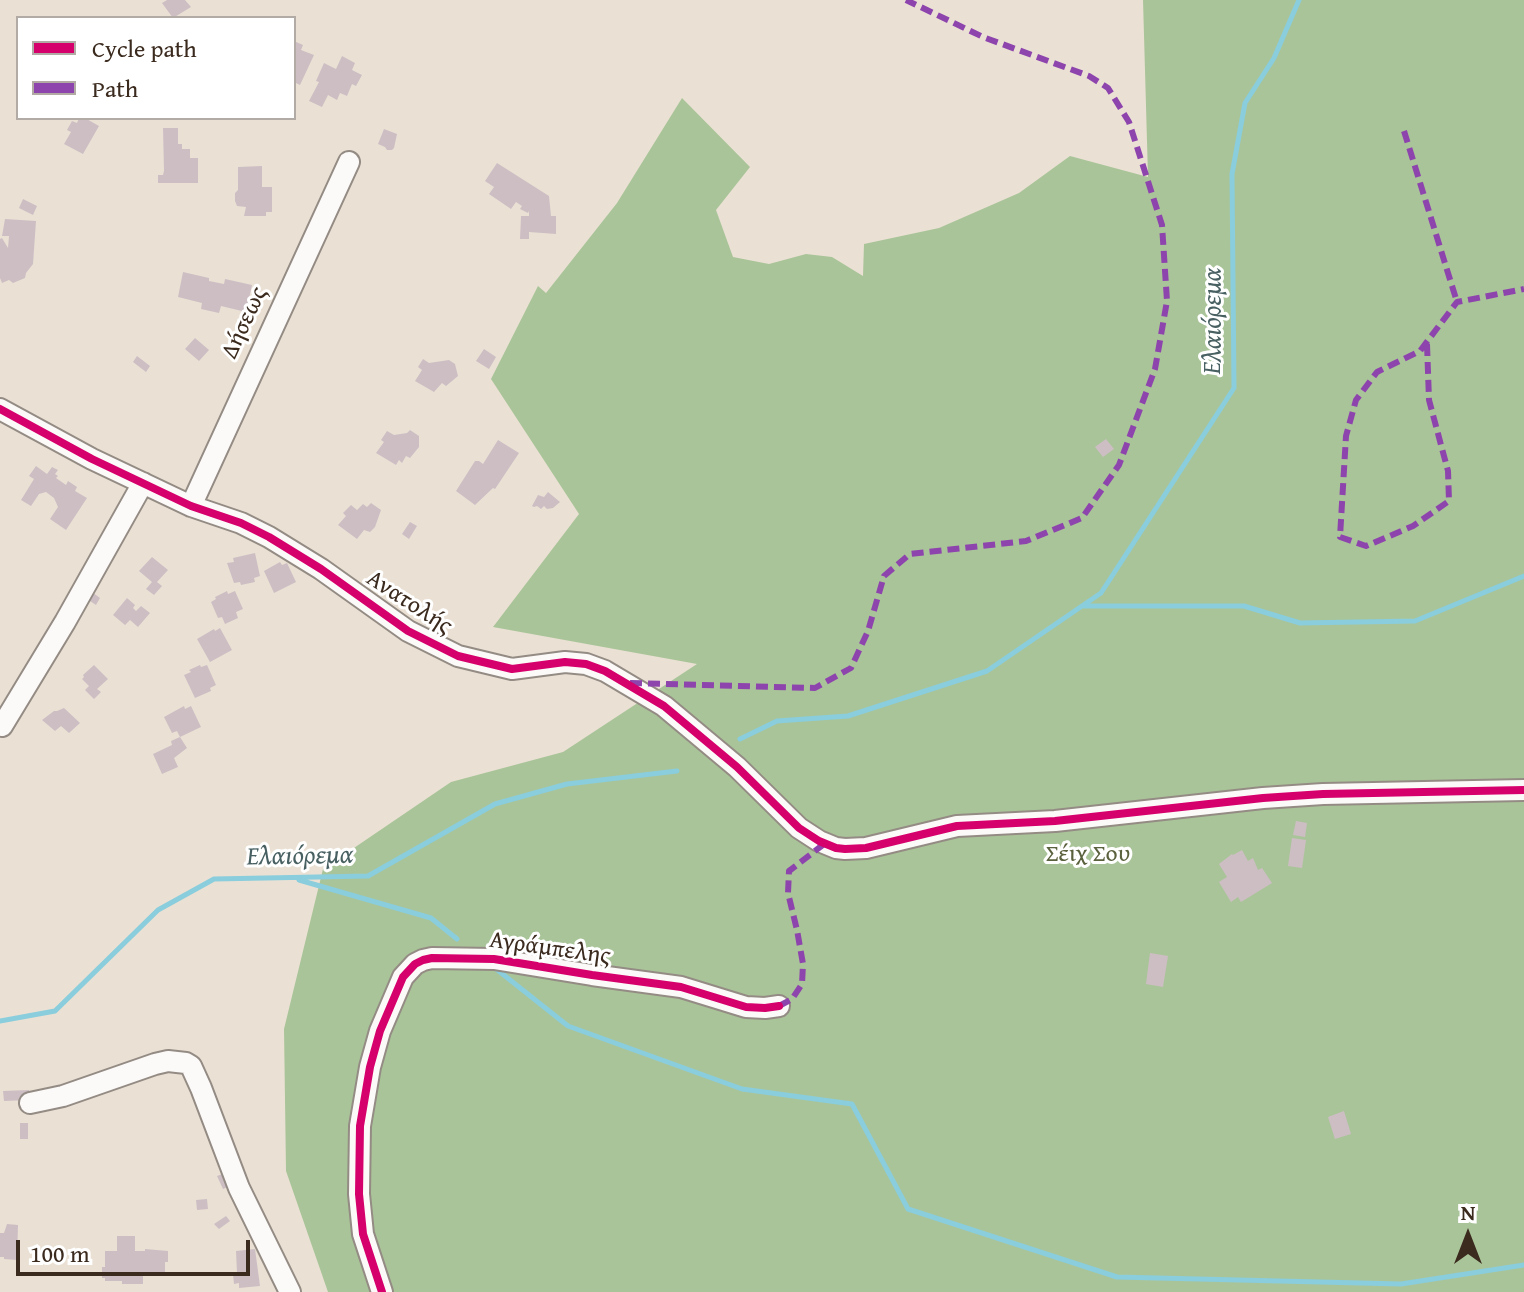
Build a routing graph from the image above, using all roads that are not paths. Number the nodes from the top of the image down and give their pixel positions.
1 (349, 162) dead end
2 (0, 409) edge
3 (143, 483) junction
4 (191, 506) junction
5 (2, 726) edge
6 (1524, 790) edge
7 (779, 1006) dead end
8 (30, 1103) dead end
9 (290, 1292) edge
10 (382, 1292) edge

1 - 4 street, Δήσεως
2 - 3 street, Ανατολής
3 - 4 street, Ανατολής
3 - 5 street
4 - 6 street, Ανατολής
7 - 10 street, Αγράμπελης
8 - 9 street

